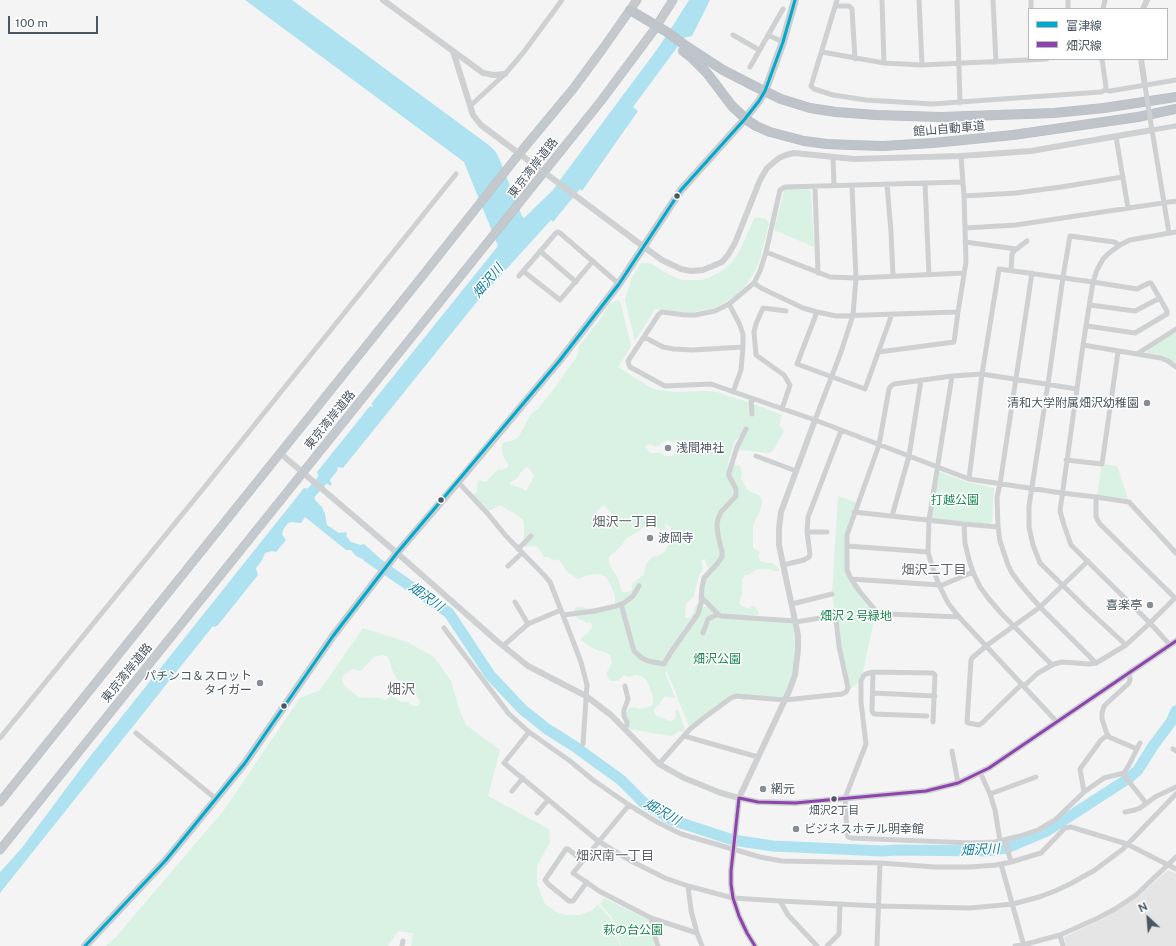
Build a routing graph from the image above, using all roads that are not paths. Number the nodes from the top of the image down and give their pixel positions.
1 (383, 0) edge
2 (562, 0) edge
3 (637, 0) edge
4 (673, 0) edge
5 (795, 0) edge
6 (837, 0) edge
7 (882, 0) edge
8 (919, 0) edge
9 (957, 0) edge
10 (993, 0) edge
11 (835, 6) junction
12 (783, 9) dead end
13 (630, 10) junction
14 (655, 28) junction
15 (732, 35) dead end
16 (768, 35) junction
17 (783, 42) junction
18 (685, 49) junction
19 (759, 50) junction
20 (453, 51) junction
21 (822, 52) junction
22 (854, 59) junction
23 (1028, 59) edge
24 (1102, 60) edge
25 (1140, 60) edge
26 (996, 62) junction
27 (884, 63) junction
28 (959, 64) junction
29 (922, 65) junction
30 (750, 67) dead end
31 (505, 74) junction
32 (1176, 80) edge
33 (1145, 86) junction
34 (1105, 90) junction
35 (1176, 97) edge
36 (960, 103) junction
37 (470, 106) junction
38 (1176, 109) edge
39 (1176, 126) edge
40 (1152, 130) junction
41 (1116, 137) junction
42 (519, 154) junction
43 (961, 156) junction
44 (833, 157) junction
45 (544, 172) junction
46 (456, 174) dead end
47 (1123, 177) junction
48 (963, 182) junction
49 (925, 183) junction
50 (887, 184) junction
51 (834, 186) junction
52 (852, 186) junction
53 (815, 187) junction
54 (964, 196) junction
55 (1176, 201) edge
56 (1165, 203) junction
57 (1128, 208) junction
58 (965, 228) junction
59 (1176, 232) edge
60 (1169, 233) junction
61 (1027, 241) dead end
62 (965, 242) junction
63 (1120, 244) junction
64 (644, 247) junction
65 (1016, 249) junction
66 (540, 251) junction
67 (766, 252) junction
68 (593, 261) junction
69 (1012, 270) junction
70 (523, 272) junction
71 (818, 273) junction
72 (964, 273) junction
73 (1032, 273) junction
74 (929, 275) junction
75 (518, 276) dead end
76 (893, 276) junction
77 (1063, 277) junction
78 (856, 278) junction
79 (576, 282) junction
80 (1094, 282) junction
81 (754, 283) junction
82 (619, 284) junction
83 (1160, 298) junction
84 (729, 304) junction
85 (1090, 305) junction
86 (786, 311) dead end
87 (817, 312) junction
88 (958, 312) junction
89 (892, 314) junction
90 (853, 315) junction
91 (1087, 326) junction
92 (1176, 329) edge
93 (644, 337) junction
94 (1083, 345) junction
95 (743, 348) junction
96 (879, 352) junction
97 (1118, 352) junction
98 (1137, 354) junction
99 (1176, 367) edge
100 (982, 374) junction
101 (952, 376) junction
102 (831, 377) junction
103 (1015, 379) junction
104 (920, 380) junction
105 (1048, 384) junction
106 (1077, 389) junction
107 (733, 392) junction
108 (751, 398) junction
109 (782, 409) junction
110 (752, 414) dead end
111 (815, 420) junction
112 (746, 430) dead end
113 (841, 431) junction
114 (879, 445) junction
115 (280, 453) junction
116 (756, 456) dead end
117 (909, 456) junction
118 (1066, 460) junction
119 (938, 467) junction
120 (796, 471) junction
121 (306, 475) junction
122 (969, 479) junction
123 (458, 482) junction
124 (1000, 484) junction
125 (1032, 488) junction
126 (1062, 493) junction
127 (1096, 497) junction
128 (854, 512) junction
129 (892, 516) junction
130 (929, 520) junction
131 (964, 524) junction
132 (998, 527) junction
133 (807, 532) junction
134 (827, 532) dead end
135 (531, 536) dead end
136 (847, 546) junction
137 (518, 549) junction
138 (397, 552) junction
139 (928, 552) junction
140 (1176, 552) edge
141 (522, 553) junction
142 (1088, 561) junction
143 (783, 565) junction
144 (508, 566) dead end
145 (973, 572) junction
146 (851, 579) junction
147 (939, 585) junction
148 (1063, 585) junction
149 (638, 586) dead end
150 (832, 594) dead end
151 (701, 597) junction
152 (515, 602) dead end
153 (621, 604) junction
154 (792, 604) junction
155 (1040, 607) junction
156 (562, 612) junction
157 (718, 614) junction
158 (959, 617) junction
159 (795, 621) junction
160 (528, 624) junction
161 (1150, 624) junction
162 (1014, 626) junction
163 (444, 628) dead end
164 (703, 633) dead end
165 (1176, 641) edge
166 (1170, 644) junction
167 (1126, 645) junction
168 (503, 646) junction
169 (986, 646) junction
170 (1096, 662) junction
171 (1052, 665) junction
172 (873, 672) junction
173 (1129, 672) junction
174 (1023, 685) junction
175 (625, 686) dead end
176 (872, 693) junction
177 (586, 696) junction
178 (935, 696) junction
179 (785, 700) junction
180 (927, 716) dead end
181 (933, 722) dead end
182 (1057, 722) junction
183 (625, 729) junction
184 (529, 732) junction
185 (136, 733) dead end
186 (1108, 735) junction
187 (684, 736) junction
188 (0, 738) edge
189 (1140, 743) dead end
190 (583, 744) dead end
191 (1137, 749) junction
192 (952, 751) dead end
193 (758, 757) junction
194 (659, 764) junction
195 (980, 772) junction
196 (1123, 774) junction
197 (1036, 777) dead end
198 (523, 778) junction
199 (958, 783) junction
200 (1176, 787) edge
201 (512, 791) dead end
202 (1084, 792) junction
203 (990, 794) junction
204 (1176, 794) edge
205 (739, 798) junction
206 (845, 798) junction
207 (216, 799) junction
208 (548, 800) junction
209 (0, 802) edge
210 (1146, 803) junction
211 (629, 805) junction
212 (1125, 812) dead end
213 (538, 813) dead end
214 (1002, 840) junction
215 (598, 841) junction
216 (1127, 844) junction
217 (734, 849) junction
218 (0, 850) edge
219 (1176, 857) edge
220 (583, 861) junction
221 (1011, 862) junction
222 (880, 863) junction
223 (1001, 864) junction
224 (1169, 865) junction
225 (1176, 869) edge
226 (587, 882) junction
227 (688, 886) junction
228 (733, 898) junction
229 (780, 901) junction
230 (840, 904) junction
231 (1013, 904) junction
232 (878, 906) junction
233 (651, 918) junction
234 (697, 933) junction
235 (1060, 935) junction
236 (1023, 945) edge
237 (86, 946) edge
238 (658, 946) edge
239 (702, 946) edge
240 (755, 946) edge
241 (817, 946) edge
242 (827, 946) edge
243 (876, 946) edge
244 (1014, 946) edge
245 (1063, 946) edge

1 - 20 street
2 - 31 street
3 - 13 highway, 東京湾岸道路
4 - 14 highway, 東京湾岸道路
5 - 17 main road
6 - 11 street
7 - 27 street
8 - 29 street
9 - 28 street
10 - 26 street
11 - 21 street
11 - 22 street
12 - 16 street
13 - 14 highway
13 - 42 highway, 東京湾岸道路
14 - 18 highway
14 - 45 highway, 東京湾岸道路
15 - 19 street
16 - 17 street
16 - 19 street
17 - 64 main road
18 - 35 highway, 館山自動車道, bridge
18 - 38 highway, 館山自動車道, bridge
19 - 30 street
20 - 31 street
20 - 37 street
21 - 22 street
21 - 36 street
22 - 27 street
23 - 26 street
24 - 34 street
25 - 33 street
26 - 28 street
27 - 29 street
28 - 29 street
28 - 36 street
31 - 37 street
32 - 33 street
33 - 34 street
33 - 40 street, bridge
34 - 36 street
37 - 42 street
39 - 40 street
40 - 41 street
40 - 56 street
41 - 43 street
41 - 47 street
42 - 45 street
42 - 115 highway, 東京湾岸道路
43 - 44 street
43 - 48 street
44 - 51 street
44 - 64 street
45 - 64 street
45 - 121 highway, 東京湾岸道路
46 - 188 street
47 - 54 street
47 - 57 street
48 - 49 street
48 - 54 street
49 - 50 street
49 - 74 street
50 - 52 street
50 - 76 street
51 - 52 street
51 - 53 street
52 - 78 street
53 - 67 street
53 - 71 street
54 - 58 street
55 - 56 street
56 - 57 street
56 - 60 street
57 - 58 street
58 - 62 street
59 - 60 street
60 - 63 street
61 - 65 street
62 - 65 street
62 - 72 street
63 - 77 street
63 - 80 street
64 - 82 main road
65 - 69 street
66 - 68 street
66 - 70 street
66 - 79 street
67 - 71 street
67 - 81 street
68 - 79 street
68 - 82 street
69 - 73 street
69 - 100 street
70 - 75 street
70 - 79 street
71 - 78 street
72 - 74 street
72 - 88 street
73 - 77 street
73 - 103 street
74 - 76 street
76 - 78 street
77 - 80 street
77 - 105 street
78 - 90 street
80 - 83 street
80 - 85 street
81 - 84 street
81 - 87 street
82 - 123 main road
83 - 85 street
83 - 91 street
84 - 93 street
84 - 95 street
85 - 91 street
86 - 109 street
87 - 90 street
87 - 102 street
88 - 89 street
88 - 96 street
89 - 90 street
89 - 96 street
90 - 102 street
91 - 94 street
92 - 98 street
93 - 95 street
93 - 107 street
94 - 97 street
94 - 106 street
95 - 107 street
96 - 102 street
97 - 98 street
97 - 118 street
98 - 99 street
100 - 101 street
100 - 103 street
100 - 122 street
101 - 104 street
101 - 119 street
102 - 111 street
103 - 105 street
103 - 124 street
104 - 114 street
104 - 117 street
105 - 106 street
105 - 125 street
106 - 118 street
107 - 108 street
108 - 109 street
108 - 110 street
109 - 111 street
111 - 113 street
111 - 120 street
112 - 151 street
113 - 114 street
113 - 133 street
114 - 117 street
114 - 128 street
115 - 121 street
115 - 209 highway, 東京湾岸道路
116 - 120 street
117 - 119 street
117 - 129 street
118 - 126 street
119 - 122 street
119 - 130 street
120 - 143 street
121 - 138 street
121 - 218 highway, 東京湾岸道路
122 - 124 street
123 - 137 street
123 - 138 main road
124 - 125 street
124 - 132 street
125 - 126 street
125 - 148 street
126 - 127 street
126 - 142 street
127 - 140 street
127 - 161 street
128 - 129 street
128 - 136 street
129 - 130 street
130 - 131 street
130 - 139 street
131 - 132 street
131 - 145 street
132 - 155 street
133 - 134 street
133 - 143 street
135 - 137 street
136 - 139 street
136 - 146 street
137 - 141 street
138 - 168 street
138 - 207 main road
139 - 147 street
141 - 144 street
141 - 156 street
142 - 148 street
142 - 161 street
143 - 154 street
145 - 147 street
145 - 162 street
146 - 147 street
146 - 158 street
147 - 158 street
148 - 155 street
148 - 167 street
149 - 153 street
150 - 154 street
151 - 153 street
151 - 157 street
152 - 160 street
153 - 156 street
154 - 159 street
155 - 162 street
155 - 170 street
156 - 160 street
156 - 177 street
157 - 159 street
157 - 164 street
158 - 169 street
159 - 179 street
159 - 179 street
160 - 168 street
161 - 166 street
161 - 167 street
162 - 169 street
162 - 171 street
163 - 184 street
165 - 166 street
166 - 173 street
167 - 170 street
168 - 177 street
169 - 174 street
169 - 174 street
170 - 171 street
171 - 174 street
172 - 176 street
172 - 178 street
172 - 206 street
173 - 182 street
173 - 186 street
174 - 182 street
175 - 183 street
176 - 178 street
176 - 180 street
177 - 183 street
177 - 190 street
178 - 181 street
179 - 187 street
179 - 193 street
182 - 195 street
183 - 194 street
184 - 198 street
184 - 211 street
185 - 207 street
186 - 191 street
186 - 202 street
187 - 193 street
187 - 194 street
189 - 191 street
191 - 196 street
192 - 199 street
193 - 205 street
194 - 205 street
195 - 199 street
195 - 203 street
196 - 202 street
196 - 210 street
197 - 203 street
198 - 201 street
198 - 208 street
199 - 206 street
200 - 210 street
202 - 214 street
203 - 214 street
204 - 216 street
205 - 206 street
205 - 217 street
206 - 214 street
207 - 237 main road
208 - 213 street
208 - 215 street
210 - 212 street
211 - 215 street
211 - 217 street
214 - 221 street
215 - 220 street
215 - 227 street
216 - 221 street
216 - 224 street
216 - 231 street
217 - 222 street
217 - 228 street
219 - 224 street
220 - 226 street
220 - 226 street
221 - 223 street
222 - 223 street
222 - 232 street
223 - 231 street
224 - 225 street
224 - 235 street
226 - 233 street
227 - 228 street
227 - 234 street
228 - 229 street
228 - 240 street
229 - 230 street
229 - 241 street
230 - 232 street
230 - 242 street
231 - 232 street
231 - 236 street
232 - 243 street
233 - 234 street
233 - 238 street
234 - 239 street
235 - 236 street
235 - 245 street
236 - 244 street

